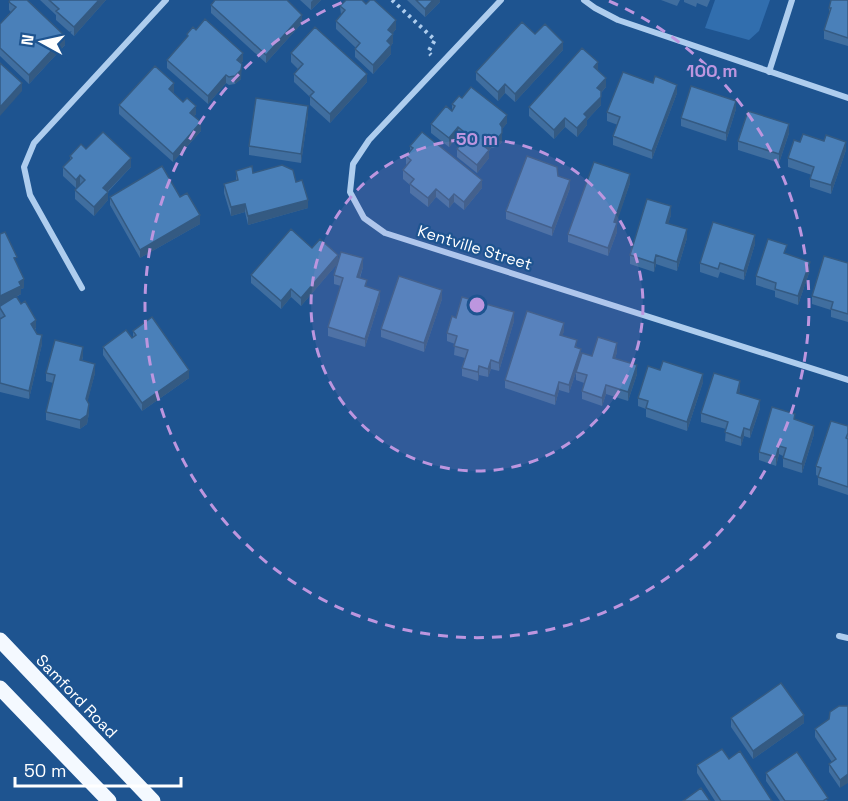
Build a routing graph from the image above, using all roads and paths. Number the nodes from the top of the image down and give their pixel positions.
1 (166, 0) edge
2 (392, 0) edge
3 (501, 0) edge
4 (584, 0) edge
5 (792, 0) edge
6 (440, 64) junction
7 (769, 72) junction
8 (848, 98) edge
9 (82, 288) dead end
10 (848, 380) edge
11 (838, 636) dead end
12 (848, 638) edge
13 (0, 640) edge
14 (0, 688) edge
15 (110, 801) edge
16 (153, 801) edge

1 - 9 street
2 - 6 path
3 - 6 street, Kentville Street
4 - 7 street
5 - 7 street
6 - 10 street, Kentville Street
7 - 8 street
11 - 12 street
13 - 16 main road, Samford Road
14 - 15 main road

